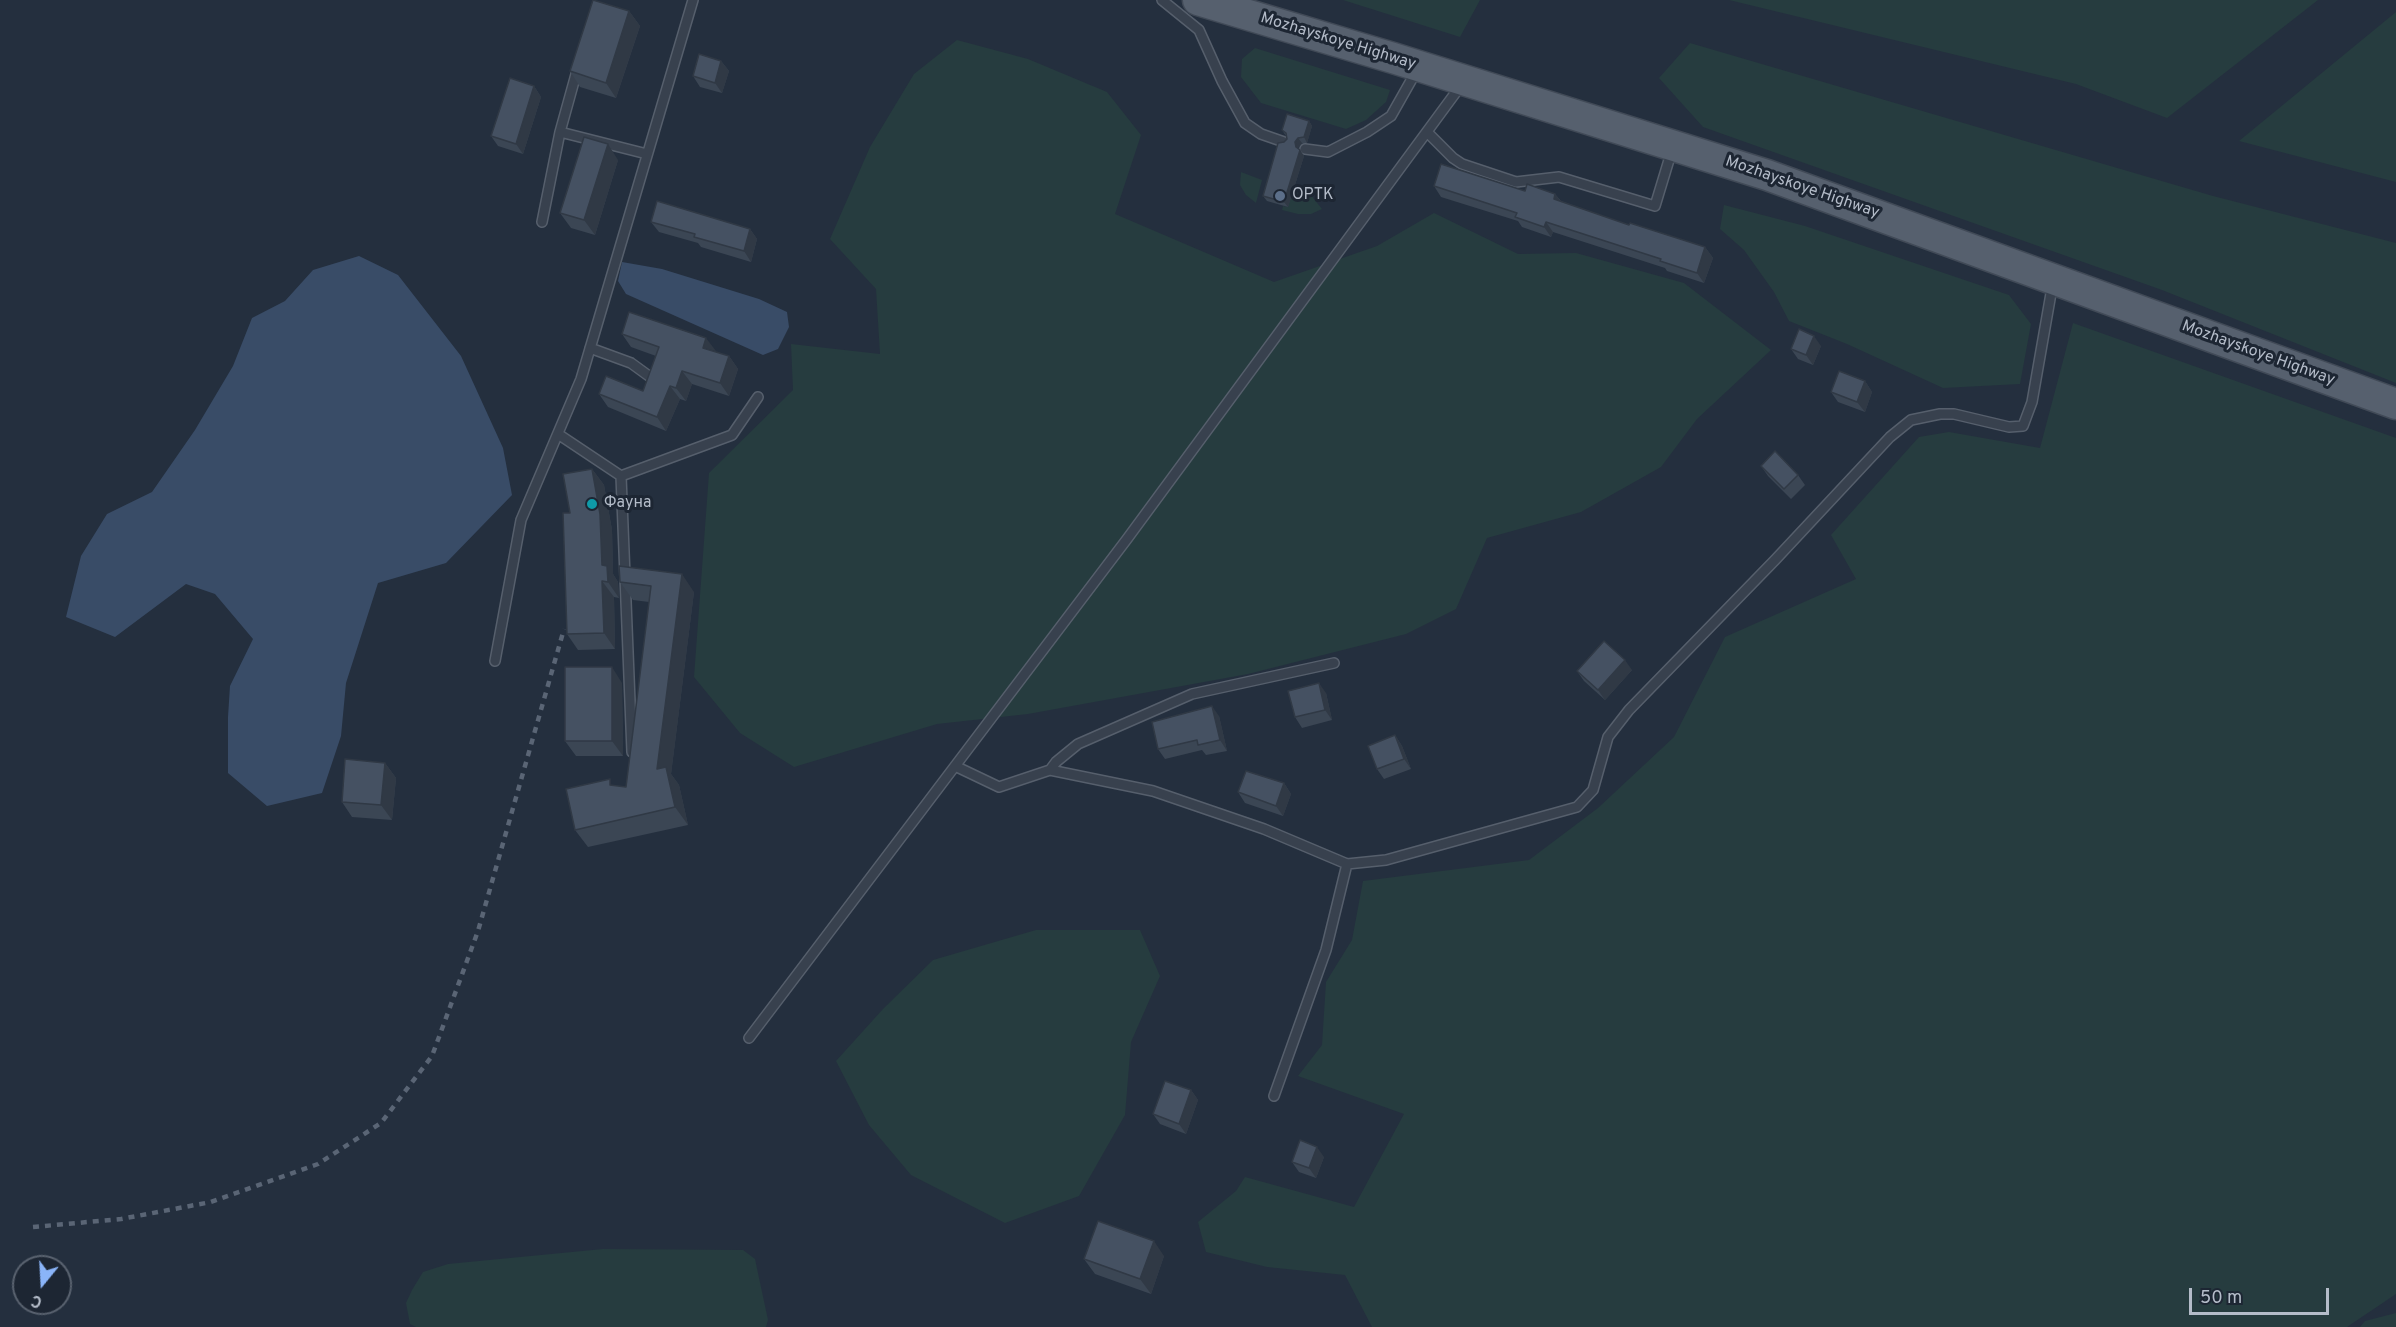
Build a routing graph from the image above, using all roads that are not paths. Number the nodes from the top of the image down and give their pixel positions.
1 (693, 0) edge
2 (1162, 0) edge
3 (1198, 0) edge
4 (579, 62) edge
5 (1419, 66) junction
6 (1465, 80) junction
7 (561, 132) junction
8 (1427, 132) junction
9 (1284, 142) edge
10 (1673, 145) junction
11 (1305, 149) dead end
12 (648, 154) junction
13 (542, 222) dead end
14 (2054, 280) junction
15 (590, 348) junction
16 (653, 379) edge
17 (758, 397) dead end
18 (2396, 404) edge
19 (558, 434) junction
20 (621, 476) junction
21 (495, 661) dead end
22 (1334, 663) dead end
23 (632, 759) edge
24 (955, 766) junction
25 (1050, 770) junction
26 (1347, 864) junction
27 (749, 1038) dead end
28 (1274, 1096) dead end

1 - 12 lane
2 - 9 lane
3 - 5 main road, Mozhayskoye Highway
4 - 7 lane
5 - 6 main road, Mozhayskoye Highway
5 - 11 lane
6 - 8 lane
6 - 10 main road, Mozhayskoye Highway
7 - 12 lane
7 - 13 lane
8 - 10 lane
8 - 24 lane
10 - 14 main road, Mozhayskoye Highway
12 - 15 lane
14 - 18 main road, Mozhayskoye Highway
14 - 26 lane
15 - 16 lane
15 - 19 lane
17 - 20 lane
19 - 20 lane
19 - 21 lane
20 - 23 lane
22 - 25 lane
24 - 25 lane
24 - 27 lane
25 - 26 lane
26 - 28 lane

